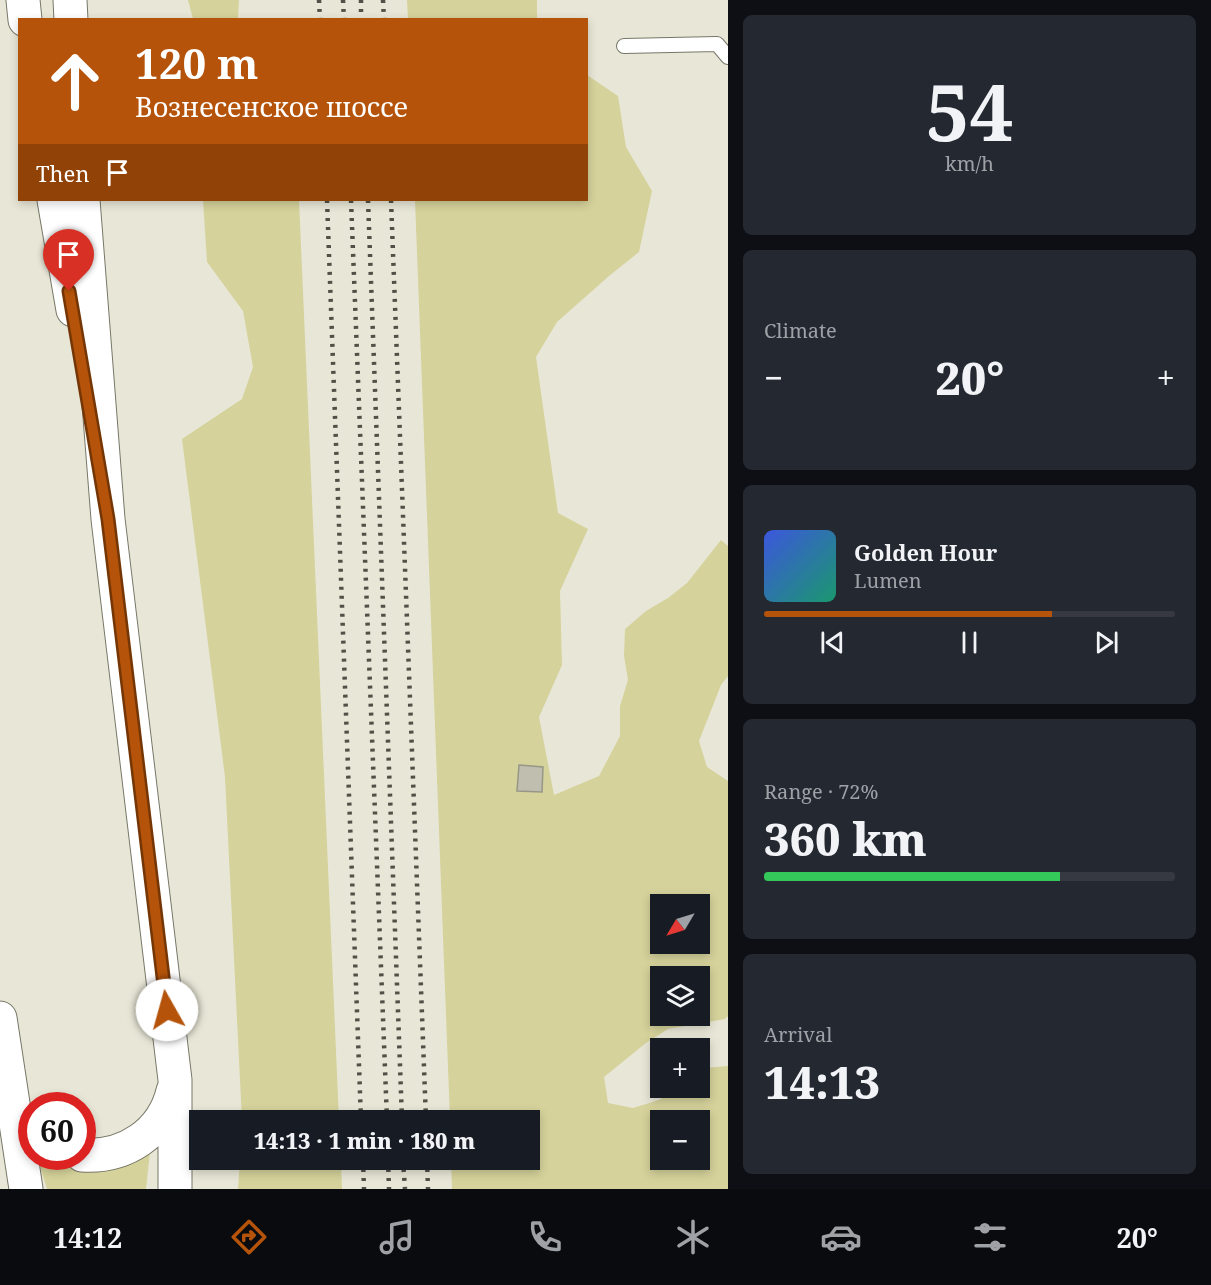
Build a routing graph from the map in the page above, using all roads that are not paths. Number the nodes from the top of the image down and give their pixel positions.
1 (23, 0) edge
2 (70, 0) edge
3 (26, 18) edge
4 (71, 18) edge
5 (624, 46) dead end
6 (728, 57) edge
7 (54, 201) edge
8 (83, 201) edge
9 (108, 519) junction
10 (0, 1018) edge
11 (175, 1080) junction
12 (10, 1085) junction
13 (18, 1107) edge
14 (96, 1156) edge
15 (26, 1189) edge
16 (175, 1189) edge

1 - 3 main road
2 - 4 main road
5 - 6 lane
7 - 9 main road
8 - 9 main road
9 - 11 main road
10 - 12 main road
11 - 14 main road
11 - 16 main road
12 - 13 main road
12 - 15 main road

